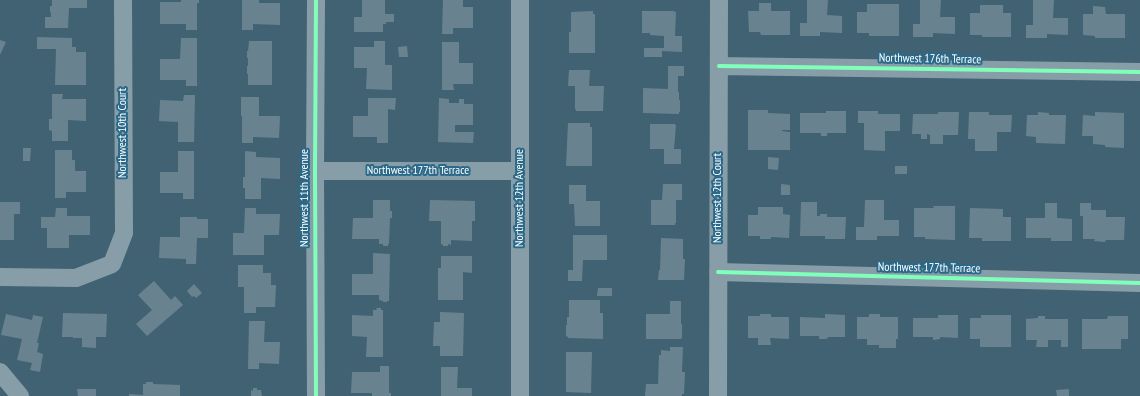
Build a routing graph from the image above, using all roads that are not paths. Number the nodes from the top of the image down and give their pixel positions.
1 (123, 0) edge
2 (316, 0) edge
3 (520, 0) edge
4 (719, 0) edge
5 (719, 66) junction
6 (1140, 72) edge
7 (315, 171) junction
8 (520, 171) junction
9 (718, 272) junction
10 (0, 277) edge
11 (1140, 283) edge
12 (0, 372) edge
13 (20, 396) edge
14 (316, 396) edge
15 (520, 396) edge
16 (718, 396) edge

1 - 10 street, Northwest 10th Court
2 - 7 street, Northwest 11th Avenue
3 - 8 street, Northwest 12th Avenue
4 - 5 street, Northwest 12th Court
5 - 6 street, Northwest 176th Terrace
5 - 9 street, Northwest 12th Court
7 - 8 street, Northwest 177th Terrace
7 - 14 street, Northwest 11th Avenue
8 - 15 street, Northwest 12th Avenue
9 - 11 street, Northwest 177th Terrace
9 - 16 street, Northwest 12th Court
12 - 13 street

